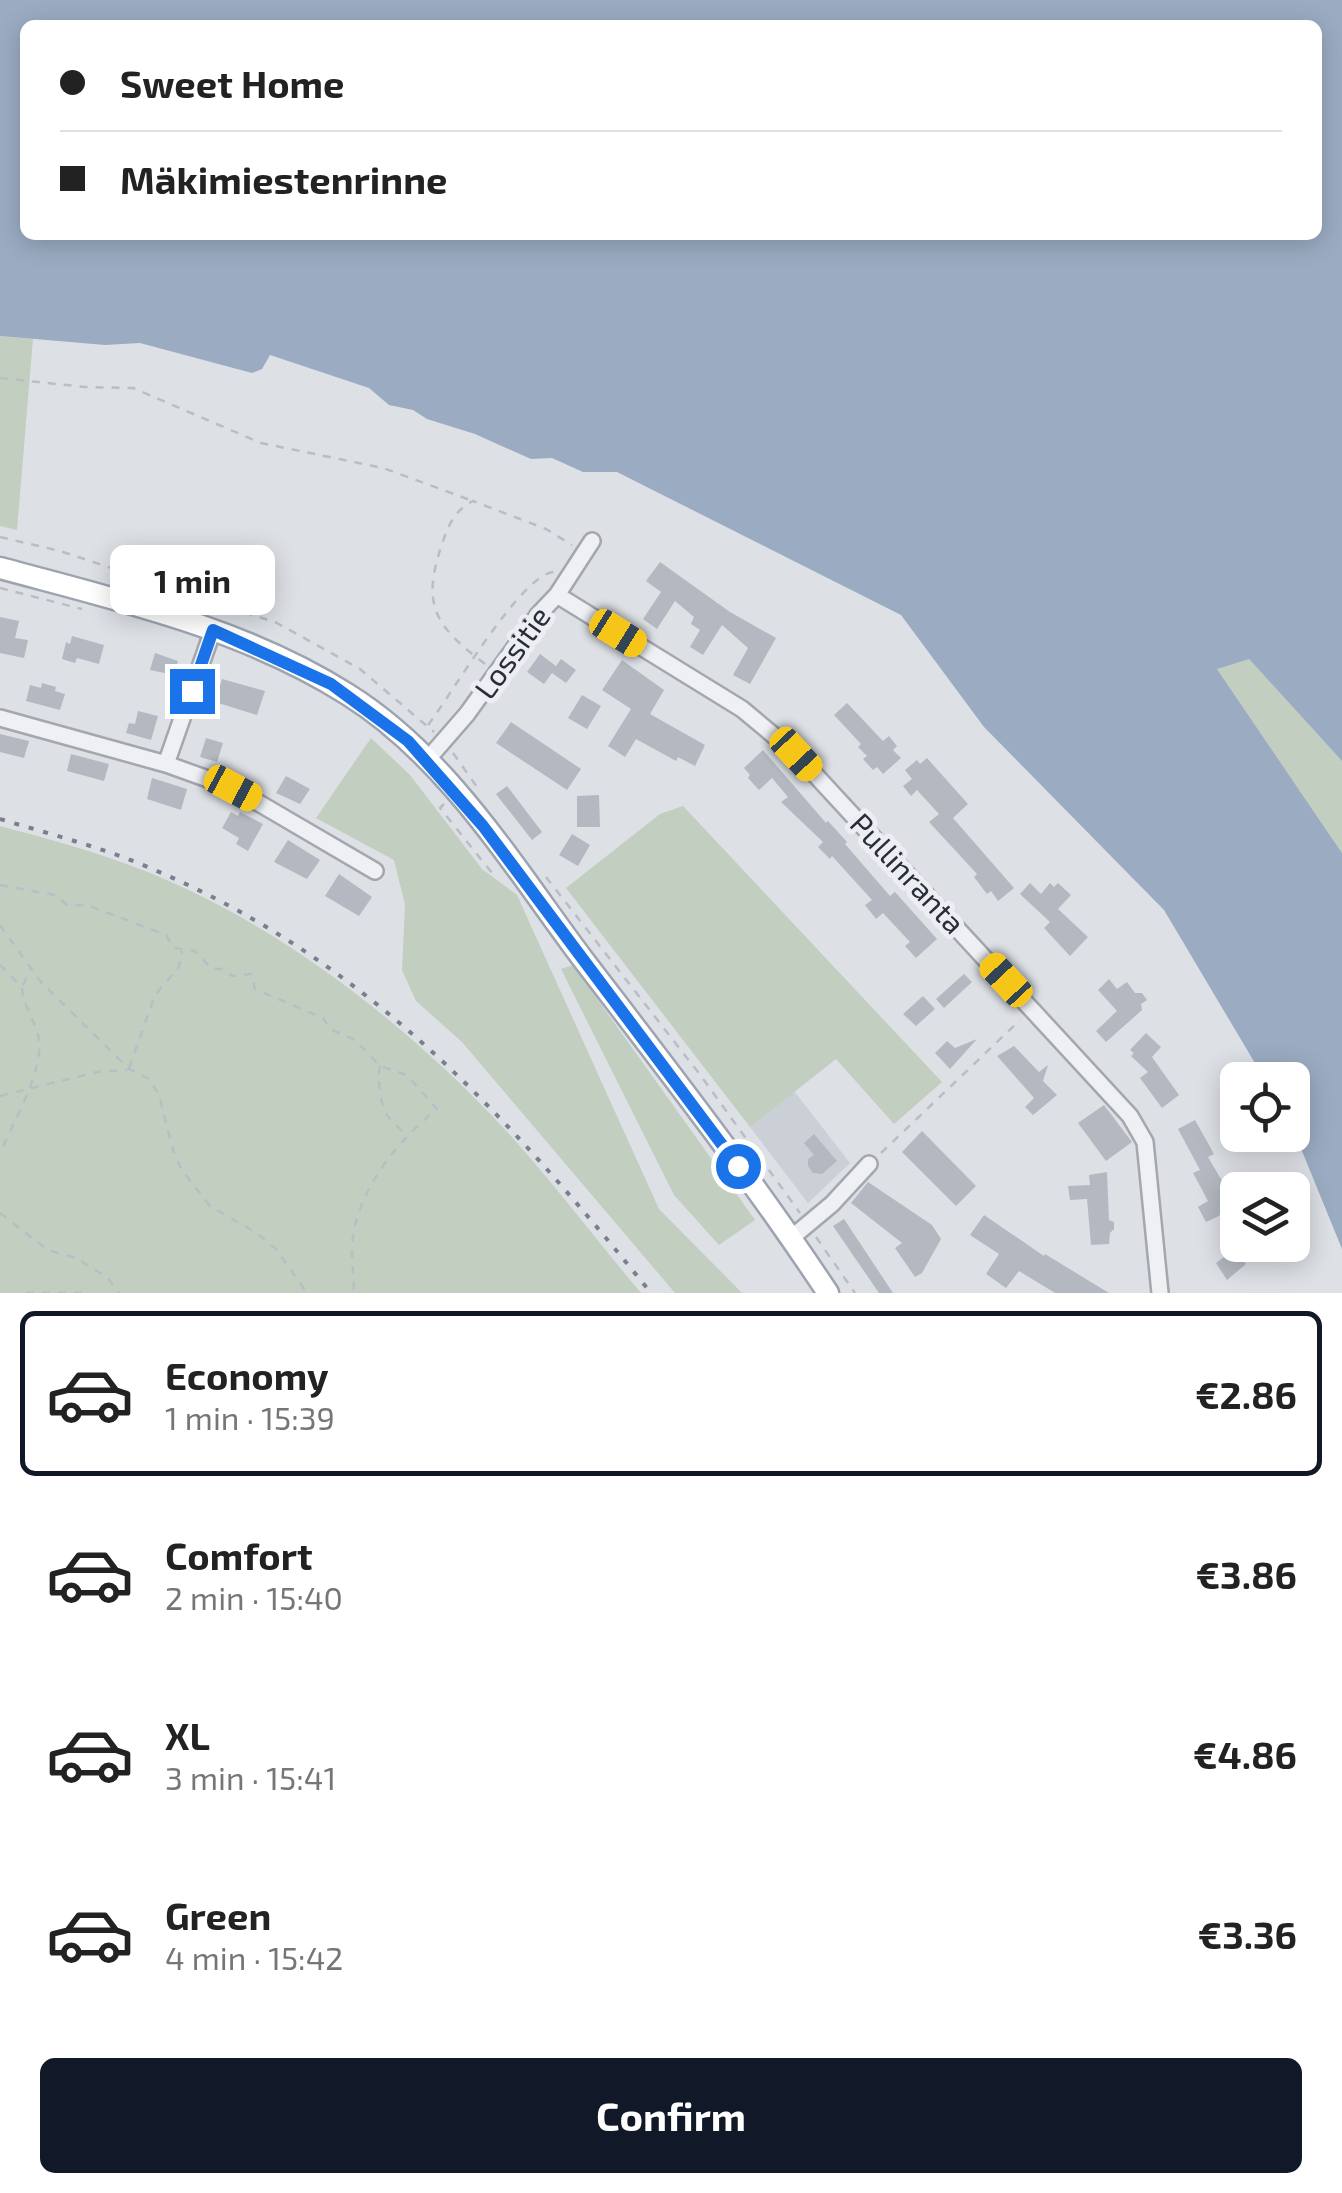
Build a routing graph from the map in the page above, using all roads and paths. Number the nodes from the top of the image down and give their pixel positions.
1 (0, 378) edge
2 (473, 501) junction
3 (587, 547) joint
4 (0, 568) edge
5 (564, 579) junction
6 (0, 588) edge
7 (556, 595) junction
8 (84, 610) dead end
9 (213, 630) junction
10 (476, 657) junction
11 (498, 674) junction
12 (0, 718) edge
13 (427, 726) dead end
14 (451, 751) dead end
15 (427, 760) junction
16 (166, 764) junction
17 (482, 794) dead end
18 (540, 869) dead end
19 (374, 870) dead end
20 (0, 885) edge
21 (0, 926) edge
22 (182, 951) junction
23 (0, 965) edge
24 (30, 968) junction
25 (22, 987) junction
26 (1032, 1009) junction
27 (380, 1066) junction
28 (129, 1070) junction
29 (30, 1088) junction
30 (0, 1096) edge
31 (405, 1137) junction
32 (0, 1154) edge
33 (869, 1164) joint
34 (0, 1214) edge
35 (808, 1225) junction
36 (790, 1238) junction
37 (26, 1293) edge
38 (83, 1293) edge
39 (119, 1293) edge
40 (306, 1293) edge
41 (354, 1293) edge
42 (828, 1293) edge
43 (855, 1293) edge
44 (1160, 1293) edge

1 - 2 path
2 - 3 path
2 - 10 path
3 - 5 street, Lossitie
4 - 9 main road
5 - 7 street, Lossitie
5 - 10 path
6 - 8 path
7 - 11 street, Lossitie
7 - 26 street, Pullinranta
9 - 15 main road
9 - 16 street
10 - 11 path
10 - 13 path
11 - 15 street, Lossitie
12 - 16 street
14 - 17 path
15 - 36 main road
16 - 19 street
18 - 35 path
20 - 22 path
21 - 24 path
22 - 27 path
22 - 28 path
23 - 25 path
24 - 25 path
24 - 28 path
25 - 29 path
26 - 33 path
26 - 44 street, Pullinranta
27 - 31 path
27 - 31 path
28 - 29 path
28 - 40 path
29 - 30 path
29 - 32 path
31 - 41 path
33 - 35 street
34 - 39 path
35 - 36 street
35 - 43 path
36 - 42 main road
37 - 38 path

